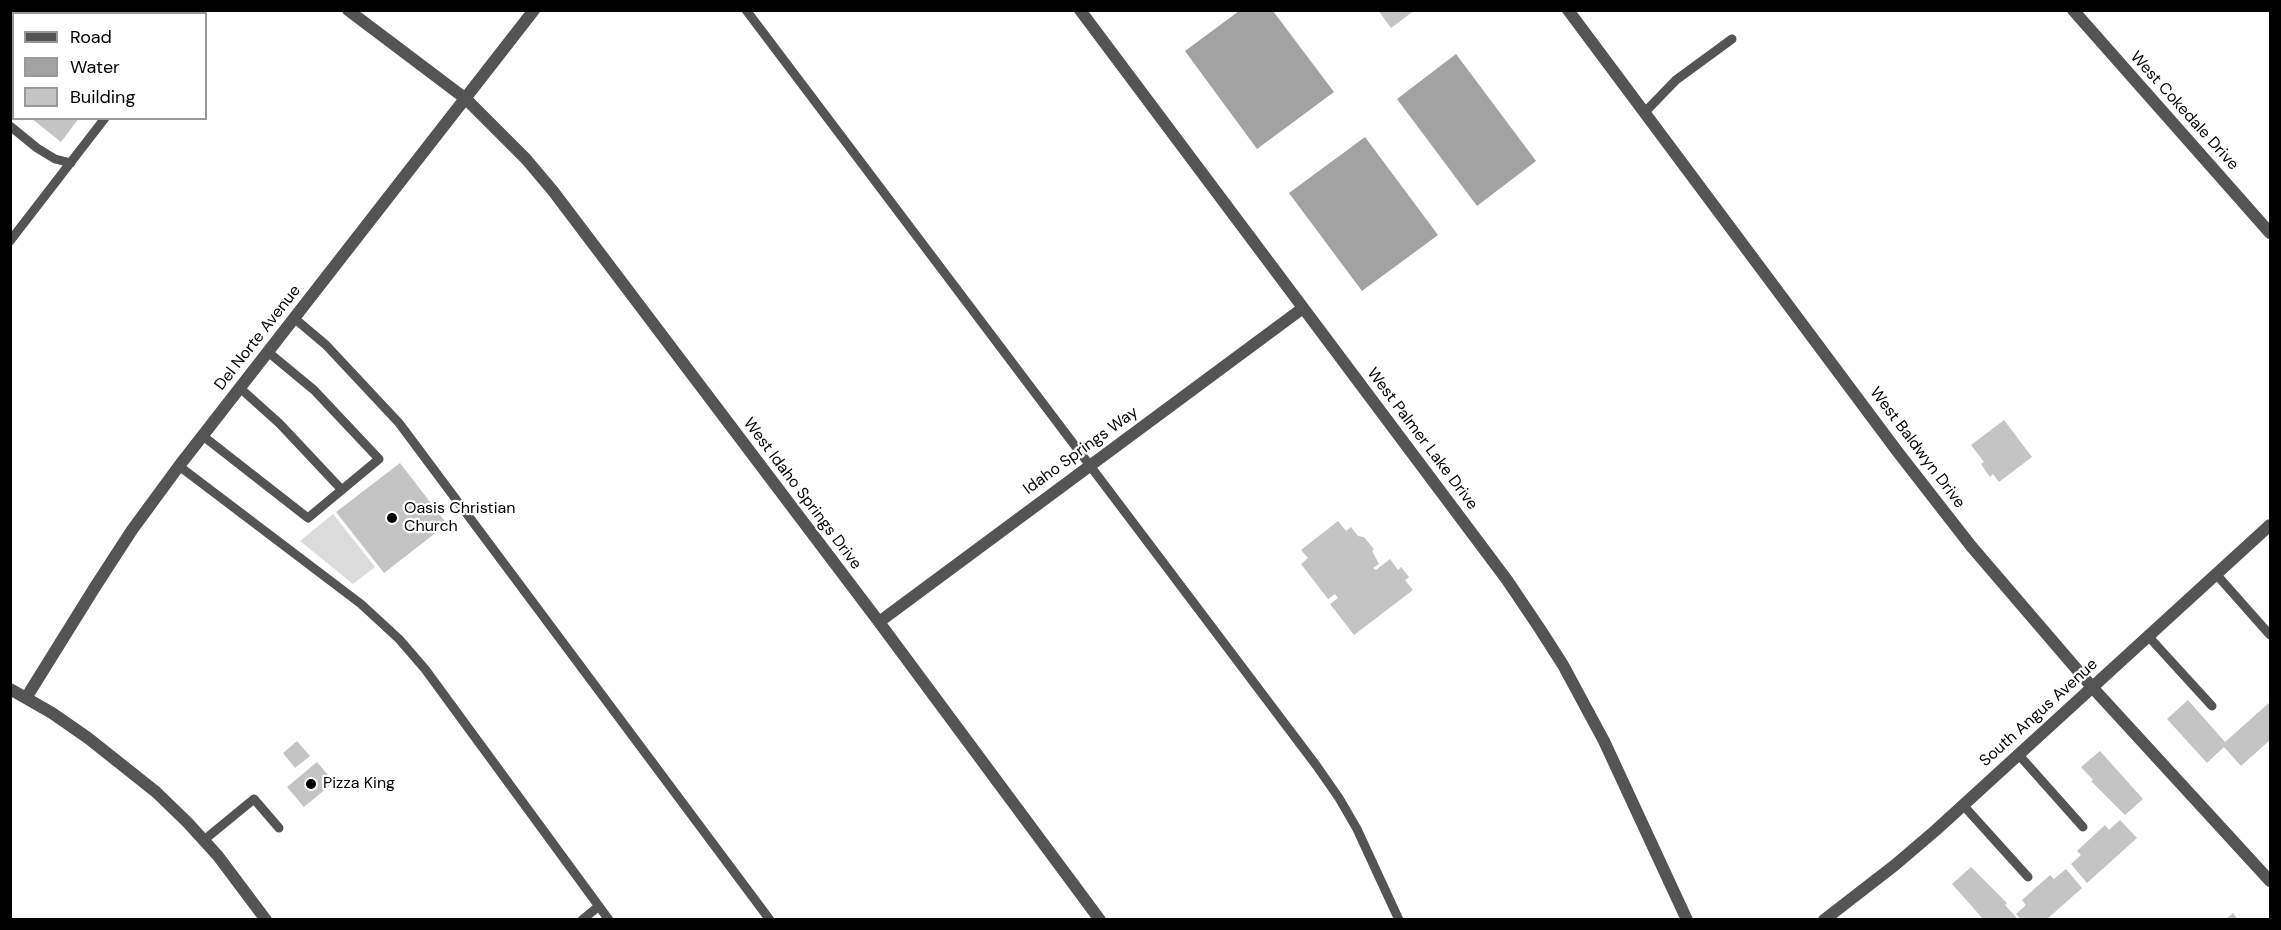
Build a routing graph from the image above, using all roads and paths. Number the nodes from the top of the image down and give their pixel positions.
1 (348, 10) edge
2 (534, 10) edge
3 (746, 10) edge
4 (1080, 10) edge
5 (1568, 10) edge
6 (2073, 10) edge
7 (12, 25) edge
8 (10, 32) edge
9 (1732, 39) dead end
10 (466, 99) junction
11 (1644, 113) junction
12 (103, 120) edge
13 (10, 126) edge
14 (71, 163) junction
15 (2271, 233) edge
16 (10, 241) edge
17 (1303, 308) junction
18 (294, 318) junction
19 (268, 351) junction
20 (240, 388) junction
21 (203, 436) junction
22 (1089, 465) junction
23 (179, 466) junction
24 (342, 490) junction
25 (2271, 525) edge
26 (2216, 574) junction
27 (879, 622) junction
28 (2271, 635) edge
29 (2148, 636) junction
30 (2092, 687) junction
31 (10, 689) edge
32 (26, 698) junction
33 (2212, 706) dead end
34 (2018, 754) junction
35 (1963, 805) junction
36 (2083, 827) dead end
37 (279, 828) dead end
38 (204, 840) junction
39 (2028, 877) dead end
40 (2271, 881) edge
41 (599, 906) junction
42 (266, 920) edge
43 (582, 920) edge
44 (609, 920) edge
45 (770, 920) edge
46 (1100, 920) edge
47 (1399, 920) edge
48 (1687, 920) edge
49 (1824, 920) edge

1 - 10 street, West Idaho Springs Drive
2 - 10 street, Del Norte Avenue
3 - 22 lane
4 - 17 street, West Palmer Lake Drive
5 - 11 street, West Baldwyn Drive
6 - 15 street, West Cokedale Drive
7 - 8 lane
9 - 11 lane
10 - 18 street, Del Norte Avenue
10 - 27 street, West Idaho Springs Drive
11 - 30 street, West Baldwyn Drive
12 - 14 lane
13 - 14 lane
14 - 16 lane
17 - 22 street, Idaho Springs Way
17 - 48 street, West Palmer Lake Drive
18 - 19 street, Del Norte Avenue
18 - 45 lane
19 - 20 street, Del Norte Avenue
19 - 24 lane
20 - 21 street, Del Norte Avenue
20 - 24 lane
21 - 23 street, Del Norte Avenue
21 - 24 lane
22 - 27 street, Idaho Springs Way
22 - 47 lane
23 - 32 street, Del Norte Avenue
23 - 41 lane
25 - 26 street, South Angus Avenue
26 - 28 lane
26 - 29 street, South Angus Avenue
27 - 46 street, West Idaho Springs Drive
29 - 30 street, South Angus Avenue
29 - 33 lane
30 - 34 street, South Angus Avenue
30 - 40 street, West Baldwyn Drive
31 - 32 street
32 - 38 street
34 - 35 street, South Angus Avenue
34 - 36 lane
35 - 39 lane
35 - 49 street, South Angus Avenue
37 - 38 lane
38 - 42 street
41 - 43 lane
41 - 44 lane

